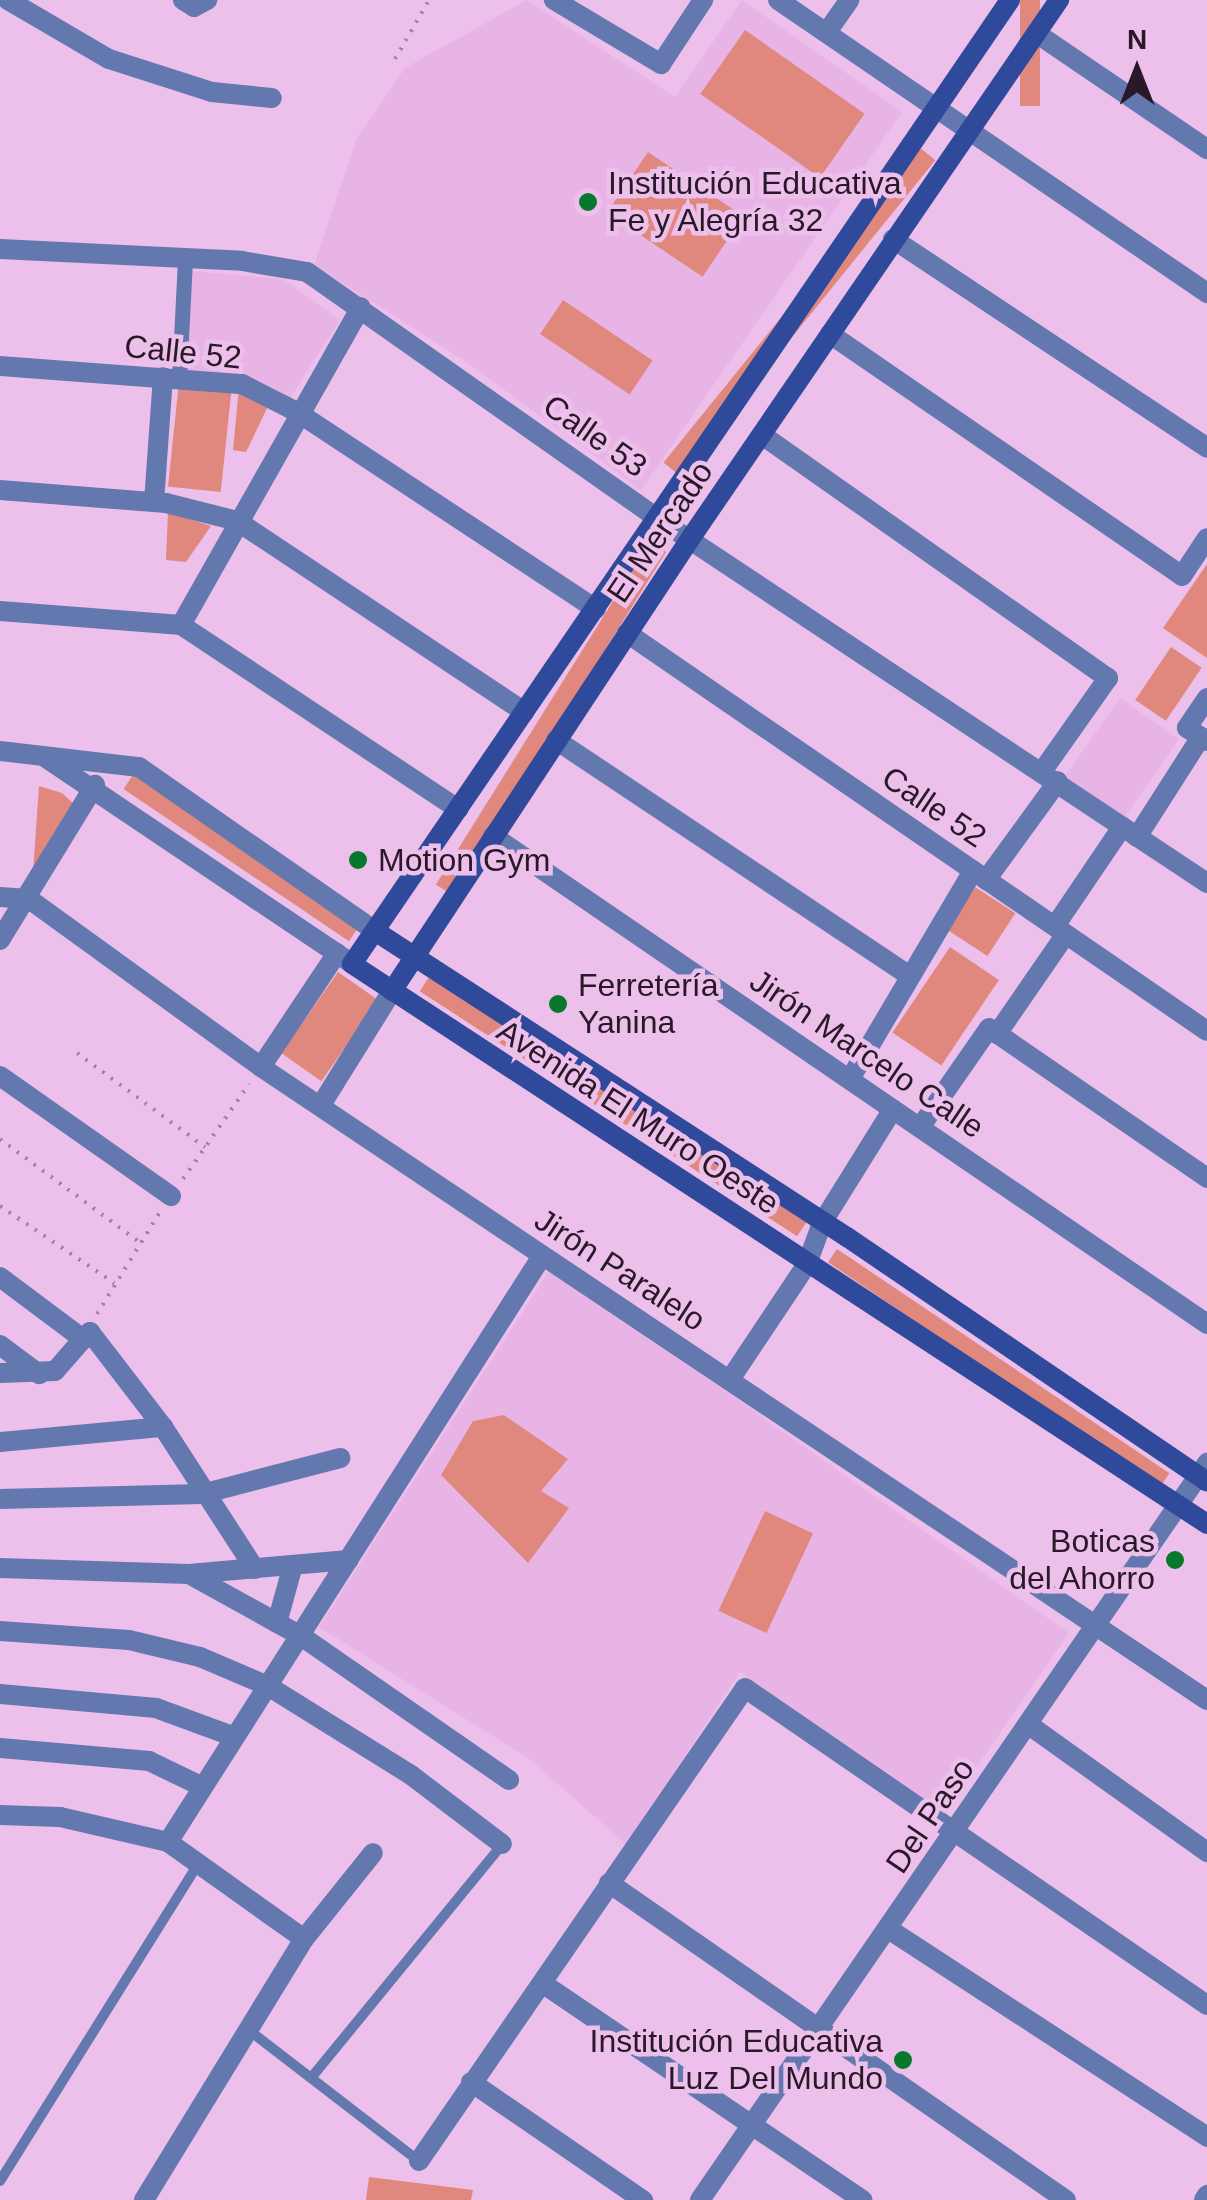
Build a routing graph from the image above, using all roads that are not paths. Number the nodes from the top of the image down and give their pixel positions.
1 (8, 0) edge
2 (183, 0) edge
3 (207, 0) edge
4 (554, 0) edge
5 (703, 0) edge
6 (778, 0) edge
7 (849, 0) edge
8 (1010, 0) edge
9 (1059, 0) edge
10 (827, 32) junction
11 (1036, 33) junction
12 (272, 98) dead end
13 (938, 107) junction
14 (968, 130) junction
15 (1207, 149) edge
16 (893, 239) junction
17 (0, 249) edge
18 (185, 260) junction
19 (1207, 293) edge
20 (361, 307) junction
21 (830, 334) junction
22 (0, 366) edge
23 (171, 378) junction
24 (297, 412) junction
25 (762, 435) junction
26 (1207, 448) edge
27 (0, 490) edge
28 (154, 502) junction
29 (657, 518) junction
30 (237, 521) junction
31 (692, 536) junction
32 (1207, 538) edge
33 (596, 609) junction
34 (0, 611) edge
35 (181, 625) junction
36 (627, 633) junction
37 (1207, 698) edge
38 (524, 712) junction
39 (1198, 735) edge
40 (556, 740) junction
41 (0, 752) edge
42 (40, 755) junction
43 (1051, 775) junction
44 (95, 786) junction
45 (458, 809) junction
46 (1129, 832) junction
47 (493, 836) junction
48 (980, 875) junction
49 (1207, 883) edge
50 (0, 897) edge
51 (29, 899) junction
52 (1061, 930) junction
53 (374, 931) junction
54 (0, 940) edge
55 (414, 957) junction
56 (345, 958) junction
57 (908, 975) junction
58 (392, 991) junction
59 (1207, 1030) edge
60 (993, 1031) junction
61 (261, 1067) junction
62 (0, 1076) edge
63 (850, 1079) junction
64 (322, 1105) junction
65 (893, 1109) junction
66 (921, 1126) junction
67 (1207, 1178) edge
68 (171, 1196) dead end
69 (822, 1224) junction
70 (542, 1256) junction
71 (808, 1264) junction
72 (0, 1277) edge
73 (1207, 1324) edge
74 (87, 1336) junction
75 (0, 1345) edge
76 (0, 1373) edge
77 (41, 1375) junction
78 (731, 1378) junction
79 (163, 1427) junction
80 (0, 1442) edge
81 (340, 1458) dead end
82 (1204, 1473) edge
83 (202, 1494) junction
84 (0, 1500) edge
85 (1178, 1504) junction
86 (1207, 1524) edge
87 (348, 1560) junction
88 (293, 1565) junction
89 (0, 1568) edge
90 (255, 1569) junction
91 (189, 1574) junction
92 (276, 1623) junction
93 (1098, 1626) junction
94 (0, 1631) edge
95 (302, 1636) junction
96 (268, 1686) junction
97 (0, 1694) edge
98 (1207, 1700) edge
99 (1028, 1725) junction
100 (235, 1736) junction
101 (0, 1748) edge
102 (510, 1780) dead end
103 (203, 1787) junction
104 (0, 1815) edge
105 (955, 1830) junction
106 (168, 1842) junction
107 (502, 1844) joint
108 (1207, 1852) edge
109 (373, 1853) dead end
110 (198, 1864) junction
111 (609, 1883) junction
112 (890, 1930) junction
113 (304, 1939) junction
114 (542, 1983) junction
115 (1207, 2006) edge
116 (250, 2031) junction
117 (820, 2032) junction
118 (311, 2078) junction
119 (471, 2082) junction
120 (753, 2127) junction
121 (1207, 2137) edge
122 (419, 2161) joint
123 (0, 2181) edge
124 (144, 2200) edge
125 (643, 2200) edge
126 (700, 2200) edge
127 (862, 2200) edge
128 (1066, 2200) edge

1 - 12 street
2 - 3 street
4 - 5 street
6 - 10 street
7 - 10 street
8 - 13 main road, El Mercado
9 - 11 main road, El Mercado
10 - 13 street
11 - 14 main road, El Mercado
11 - 15 street
13 - 14 street
13 - 29 main road, El Mercado
14 - 16 main road, El Mercado
14 - 19 street
16 - 21 main road, El Mercado
16 - 26 street
17 - 18 street, Calle 53
18 - 20 street, Calle 53
18 - 23 street
20 - 24 street
20 - 29 street, Calle 53
21 - 25 main road, El Mercado
21 - 32 street
22 - 23 street, Calle 52
23 - 24 street, Calle 52
23 - 28 street
24 - 30 street
24 - 33 street, Calle 52
25 - 31 main road, El Mercado
25 - 43 street
27 - 28 street
28 - 30 street
29 - 31 street, Calle 53
29 - 33 main road, El Mercado
30 - 35 street
30 - 38 street
31 - 36 main road, El Mercado
31 - 43 street, Calle 53
33 - 38 main road, El Mercado
34 - 35 street
35 - 45 street
36 - 40 main road, El Mercado
36 - 48 street, Calle 52
37 - 39 street
38 - 45 main road, El Mercado
39 - 46 street
40 - 47 main road, El Mercado
40 - 57 street
41 - 42 street, Avenida El Muro Oeste
42 - 44 street, Avenida El Muro Oeste
42 - 53 street, Avenida El Muro Oeste
43 - 46 street, Calle 53
43 - 48 street
44 - 51 street
44 - 56 street, Avenida El Muro Oeste
45 - 53 main road, El Mercado
46 - 49 street, Calle 53
46 - 52 street
47 - 55 main road, El Mercado
47 - 63 street, Jirón Marcelo Calle
48 - 52 street, Calle 52
48 - 57 street
50 - 51 street
51 - 54 street
51 - 61 street, Jirón Paralelo
52 - 59 street, Calle 52
52 - 60 street
53 - 55 main road, Avenida El Muro Oeste
53 - 56 main road, El Mercado
55 - 58 main road, El Mercado
55 - 69 main road, Avenida El Muro Oeste
56 - 58 main road, Avenida El Muro Oeste
56 - 61 street
57 - 63 street
58 - 64 street, El Mercado
58 - 71 main road, Avenida El Muro Oeste
60 - 66 street
60 - 67 street
61 - 64 street, Jirón Paralelo
62 - 68 street
63 - 65 street, Jirón Marcelo Calle
64 - 70 street, Jirón Paralelo
65 - 66 street, Jirón Marcelo Calle
65 - 69 street
66 - 73 street, Jirón Marcelo Calle
69 - 71 street
69 - 82 main road, Avenida El Muro Oeste
70 - 78 street, Jirón Paralelo
70 - 87 street
71 - 78 street
71 - 85 main road, Avenida El Muro Oeste
72 - 74 street
74 - 77 street
74 - 79 street
75 - 77 street
76 - 77 street
78 - 93 street, Jirón Paralelo
79 - 80 street
79 - 83 street
81 - 83 street
82 - 85 street, Del Paso
83 - 84 street
83 - 90 street
85 - 86 main road, Avenida El Muro Oeste
85 - 93 street, Del Paso
87 - 88 street
87 - 95 street
88 - 90 street
88 - 92 street
89 - 91 street
90 - 91 street
91 - 92 street
92 - 95 street
93 - 98 street, Jirón Paralelo
93 - 99 street, Del Paso
94 - 96 street
95 - 96 street
95 - 102 street
96 - 100 street
96 - 107 street
97 - 100 street
99 - 105 street, Del Paso
99 - 108 street
100 - 103 street
101 - 103 street
103 - 106 street
104 - 106 street
105 - 111 street
105 - 112 street, Del Paso
105 - 115 street
106 - 110 street
107 - 118 lane
109 - 113 street
110 - 113 street
110 - 123 lane
111 - 114 street
111 - 117 street
112 - 117 street, Del Paso
112 - 121 street
113 - 116 street
114 - 119 street
114 - 120 street
116 - 118 lane
116 - 124 street
117 - 120 street, Del Paso
117 - 128 street
118 - 122 lane
119 - 122 street
119 - 125 street
120 - 126 street, Del Paso
120 - 127 street

